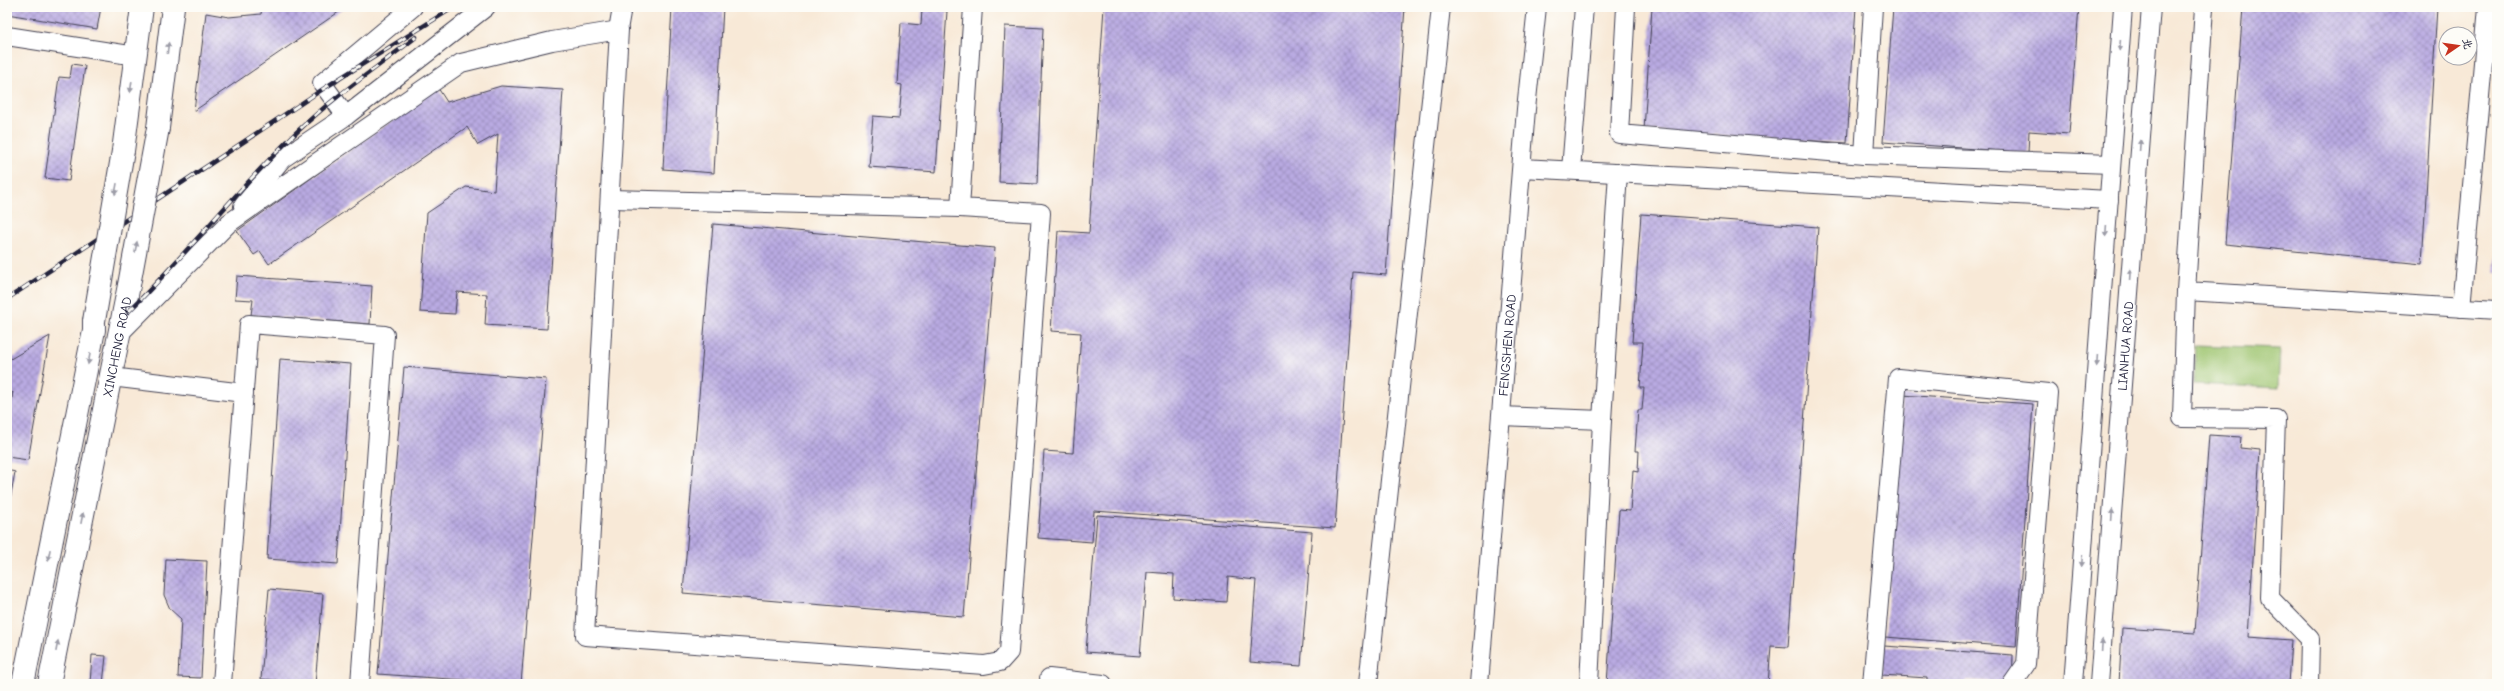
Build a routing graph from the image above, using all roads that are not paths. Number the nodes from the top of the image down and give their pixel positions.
1 (142, 7) edge
2 (173, 7) edge
3 (413, 7) edge
4 (486, 7) edge
5 (622, 7) edge
6 (973, 7) edge
7 (1441, 7) edge
8 (1537, 7) edge
9 (1584, 7) edge
10 (1626, 7) edge
11 (1873, 7) edge
12 (2123, 7) edge
13 (2150, 7) edge
14 (2204, 7) edge
15 (2488, 7) edge
16 (618, 30) junction
17 (7, 36) edge
18 (136, 56) junction
19 (346, 116) junction
20 (1864, 155) junction
21 (2111, 164) junction
22 (1522, 168) junction
23 (1571, 170) junction
24 (1618, 173) junction
25 (610, 200) junction
26 (2109, 200) junction
27 (960, 208) junction
28 (229, 223) junction
29 (2186, 291) junction
30 (2461, 308) junction
31 (2497, 310) edge
32 (120, 333) junction
33 (111, 377) junction
34 (244, 393) junction
35 (1501, 416) junction
36 (1602, 420) junction
37 (1048, 678) dead end
38 (24, 684) edge
39 (49, 684) edge
40 (222, 684) edge
41 (360, 684) edge
42 (1103, 684) edge
43 (1368, 684) edge
44 (1479, 684) edge
45 (1589, 684) edge
46 (1872, 684) edge
47 (2012, 684) edge
48 (2073, 684) edge
49 (2099, 684) edge
50 (2309, 684) edge

1 - 18 main road, XINCHENG ROAD
32 -> 2 main road, XINCHENG ROAD, bridge
3 - 19 street
4 - 19 street
5 - 16 street
6 - 27 street
7 - 43 street
8 - 22 street, FENGSHEN ROAD
9 - 23 street
10 - 20 street
11 - 20 street
12 -> 21 street, LIANHUA ROAD
49 -> 13 street, LIANHUA ROAD
14 - 29 street
15 - 30 street
16 - 25 street
16 - 28 street
17 - 18 street
18 -> 38 main road, XINCHENG ROAD, bridge
19 - 28 street
20 - 21 street
21 - 26 street, LIANHUA ROAD
22 - 23 street
22 - 35 street, FENGSHEN ROAD
23 - 24 street
24 - 26 street
24 - 36 street
25 - 27 street
25 - 27 street
26 -> 48 street, LIANHUA ROAD
28 - 32 street
29 - 30 street
29 - 50 street
30 - 31 street
32 - 33 main road, XINCHENG ROAD
33 - 34 street
39 -> 33 main road, XINCHENG ROAD
34 - 40 street
34 - 41 street
35 - 36 street
35 - 44 street, FENGSHEN ROAD
36 - 45 street
37 - 42 street
46 - 47 street

